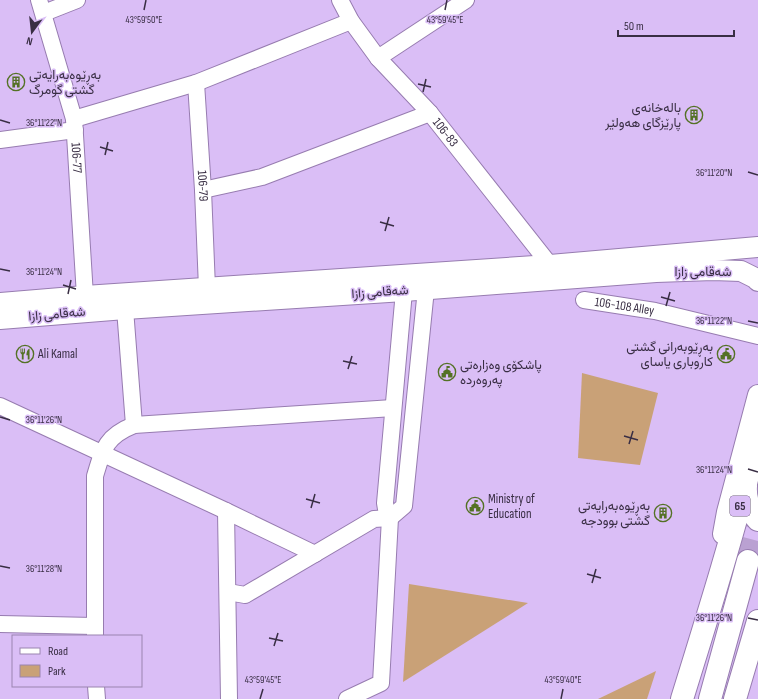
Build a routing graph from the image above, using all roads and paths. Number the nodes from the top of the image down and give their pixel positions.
1 (77, 0) edge
2 (340, 0) edge
3 (466, 0) edge
4 (42, 6) edge
5 (351, 22) junction
6 (378, 58) junction
7 (196, 83) junction
8 (430, 113) junction
9 (74, 124) junction
10 (0, 140) edge
11 (203, 190) junction
12 (758, 247) edge
13 (550, 265) junction
14 (758, 281) edge
15 (207, 288) junction
16 (426, 289) junction
17 (404, 291) junction
18 (85, 296) junction
19 (584, 300) dead end
20 (0, 303) edge
21 (125, 309) junction
22 (0, 319) edge
23 (758, 336) edge
24 (758, 395) edge
25 (0, 406) edge
26 (393, 408) junction
27 (134, 425) junction
28 (758, 437) edge
29 (102, 453) junction
30 (752, 473) edge
31 (226, 511) junction
32 (390, 518) junction
33 (758, 520) edge
34 (315, 554) junction
35 (748, 561) tunnel mouth
36 (720, 575) junction
37 (228, 592) junction
38 (758, 621) edge
39 (0, 624) edge
40 (95, 631) edge
41 (96, 687) edge
42 (97, 699) edge
43 (229, 699) edge
44 (347, 699) edge
45 (682, 699) edge
46 (710, 699) edge
47 (735, 699) edge

1 - 4 street
2 - 5 street, 106-83
3 - 6 street
4 - 9 street, 106-77
5 - 6 street, 106-83
5 - 7 street
6 - 8 street, 106-83
7 - 9 street
7 - 11 street, 106-79
8 - 11 street
8 - 13 street, 106-83
9 - 10 street
9 - 18 street, 106-77
11 - 15 street, 106-79
12 - 13 street, شەقامی زازا
13 - 15 street, شەقامی زازا
14 - 16 street, شەقامی زازا
15 - 18 street, شەقامی زازا
16 - 17 street, شەقامی زازا
16 - 32 street
17 - 21 street, شەقامی زازا
17 - 26 street
18 - 20 street, شەقامی زازا
19 - 23 street, 106-108 Alley
21 - 22 street, شەقامی زازا
21 - 27 street
24 - 36 street
25 - 29 street
26 - 27 street
26 - 32 street
27 - 29 street
28 - 30 highway, 65
29 - 31 street
29 - 40 street
30 - 33 highway
30 - 36 highway, 65
31 - 34 street
31 - 37 street
32 - 34 street
32 - 44 street
34 - 37 street
35 - 46 highway
36 - 45 highway, 65
37 - 43 street
38 - 47 highway
39 - 40 street
41 - 42 street

